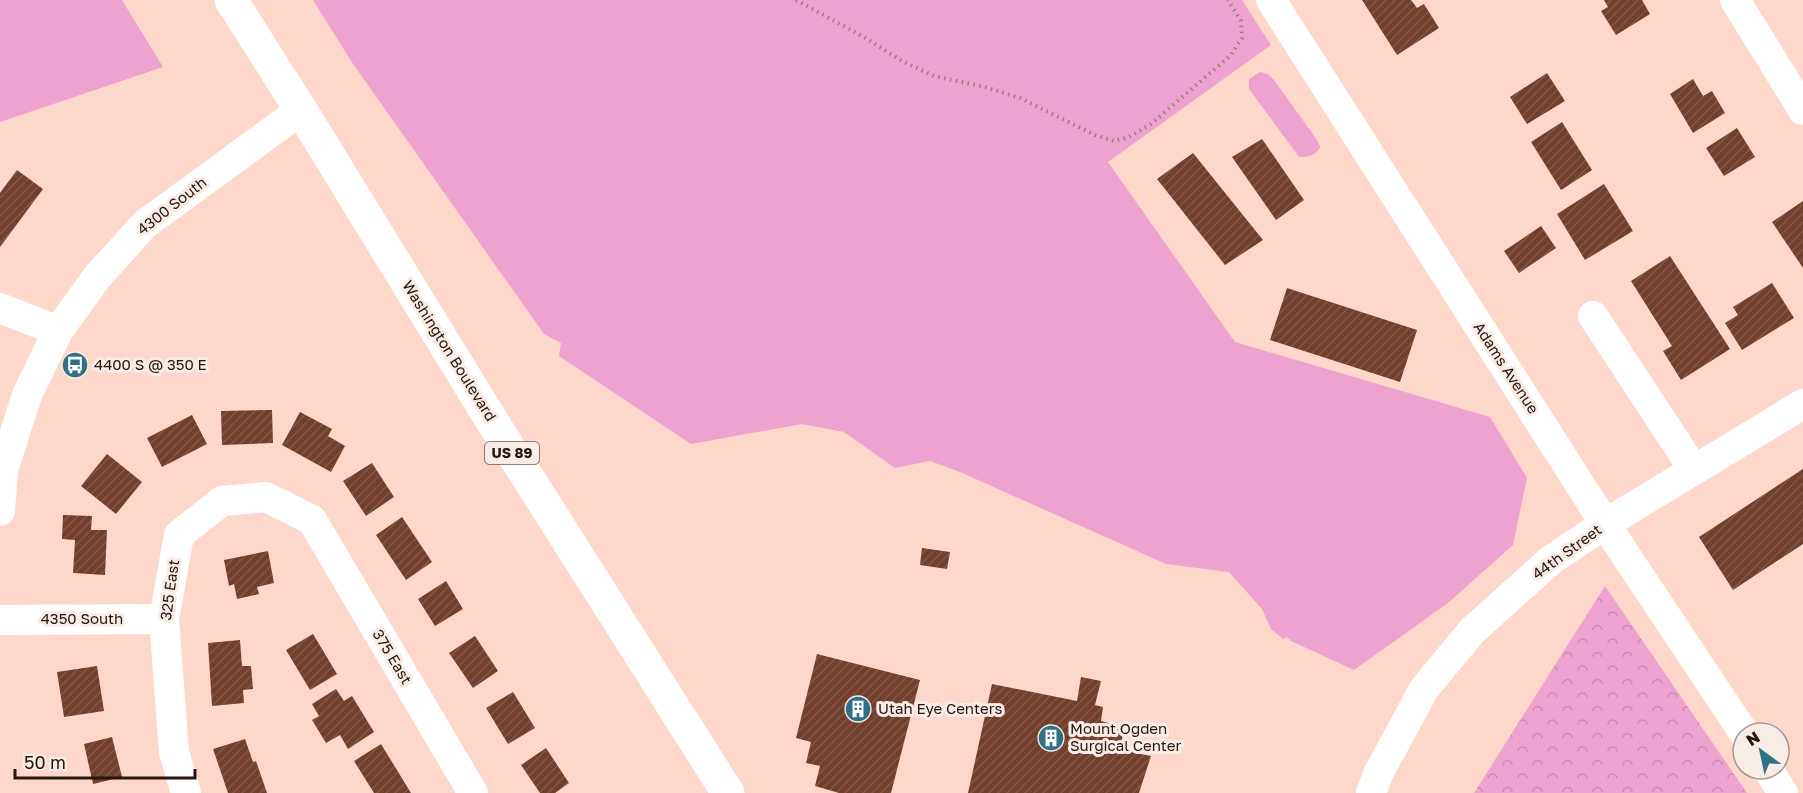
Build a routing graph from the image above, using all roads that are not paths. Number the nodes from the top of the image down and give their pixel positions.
1 (231, 0) edge
2 (1271, 0) edge
3 (1735, 0) edge
4 (301, 110) junction
5 (1803, 110) edge
6 (0, 308) edge
7 (1593, 316) dead end
8 (58, 331) junction
9 (1803, 404) edge
10 (1694, 470) junction
11 (0, 511) edge
12 (312, 520) joint
13 (1605, 524) junction
14 (165, 619) junction
15 (0, 620) edge
16 (1736, 721) edge
17 (186, 793) edge
18 (473, 793) edge
19 (728, 793) edge
20 (1371, 793) edge

1 - 4 main road, Washington Boulevard / US 89
2 - 13 street, Adams Avenue
3 - 5 street
4 - 8 street, 4300 South
4 - 19 main road, Washington Boulevard / US 89
6 - 8 street
7 - 10 street
8 - 11 street, 4300 South
9 - 10 street, 44th Street
10 - 13 street, 44th Street
12 - 14 street, 325 East
12 - 18 street, 375 East
13 - 16 street, Adams Avenue
13 - 20 street, 44th Street
14 - 15 street, 4350 South
14 - 17 street, 325 East

